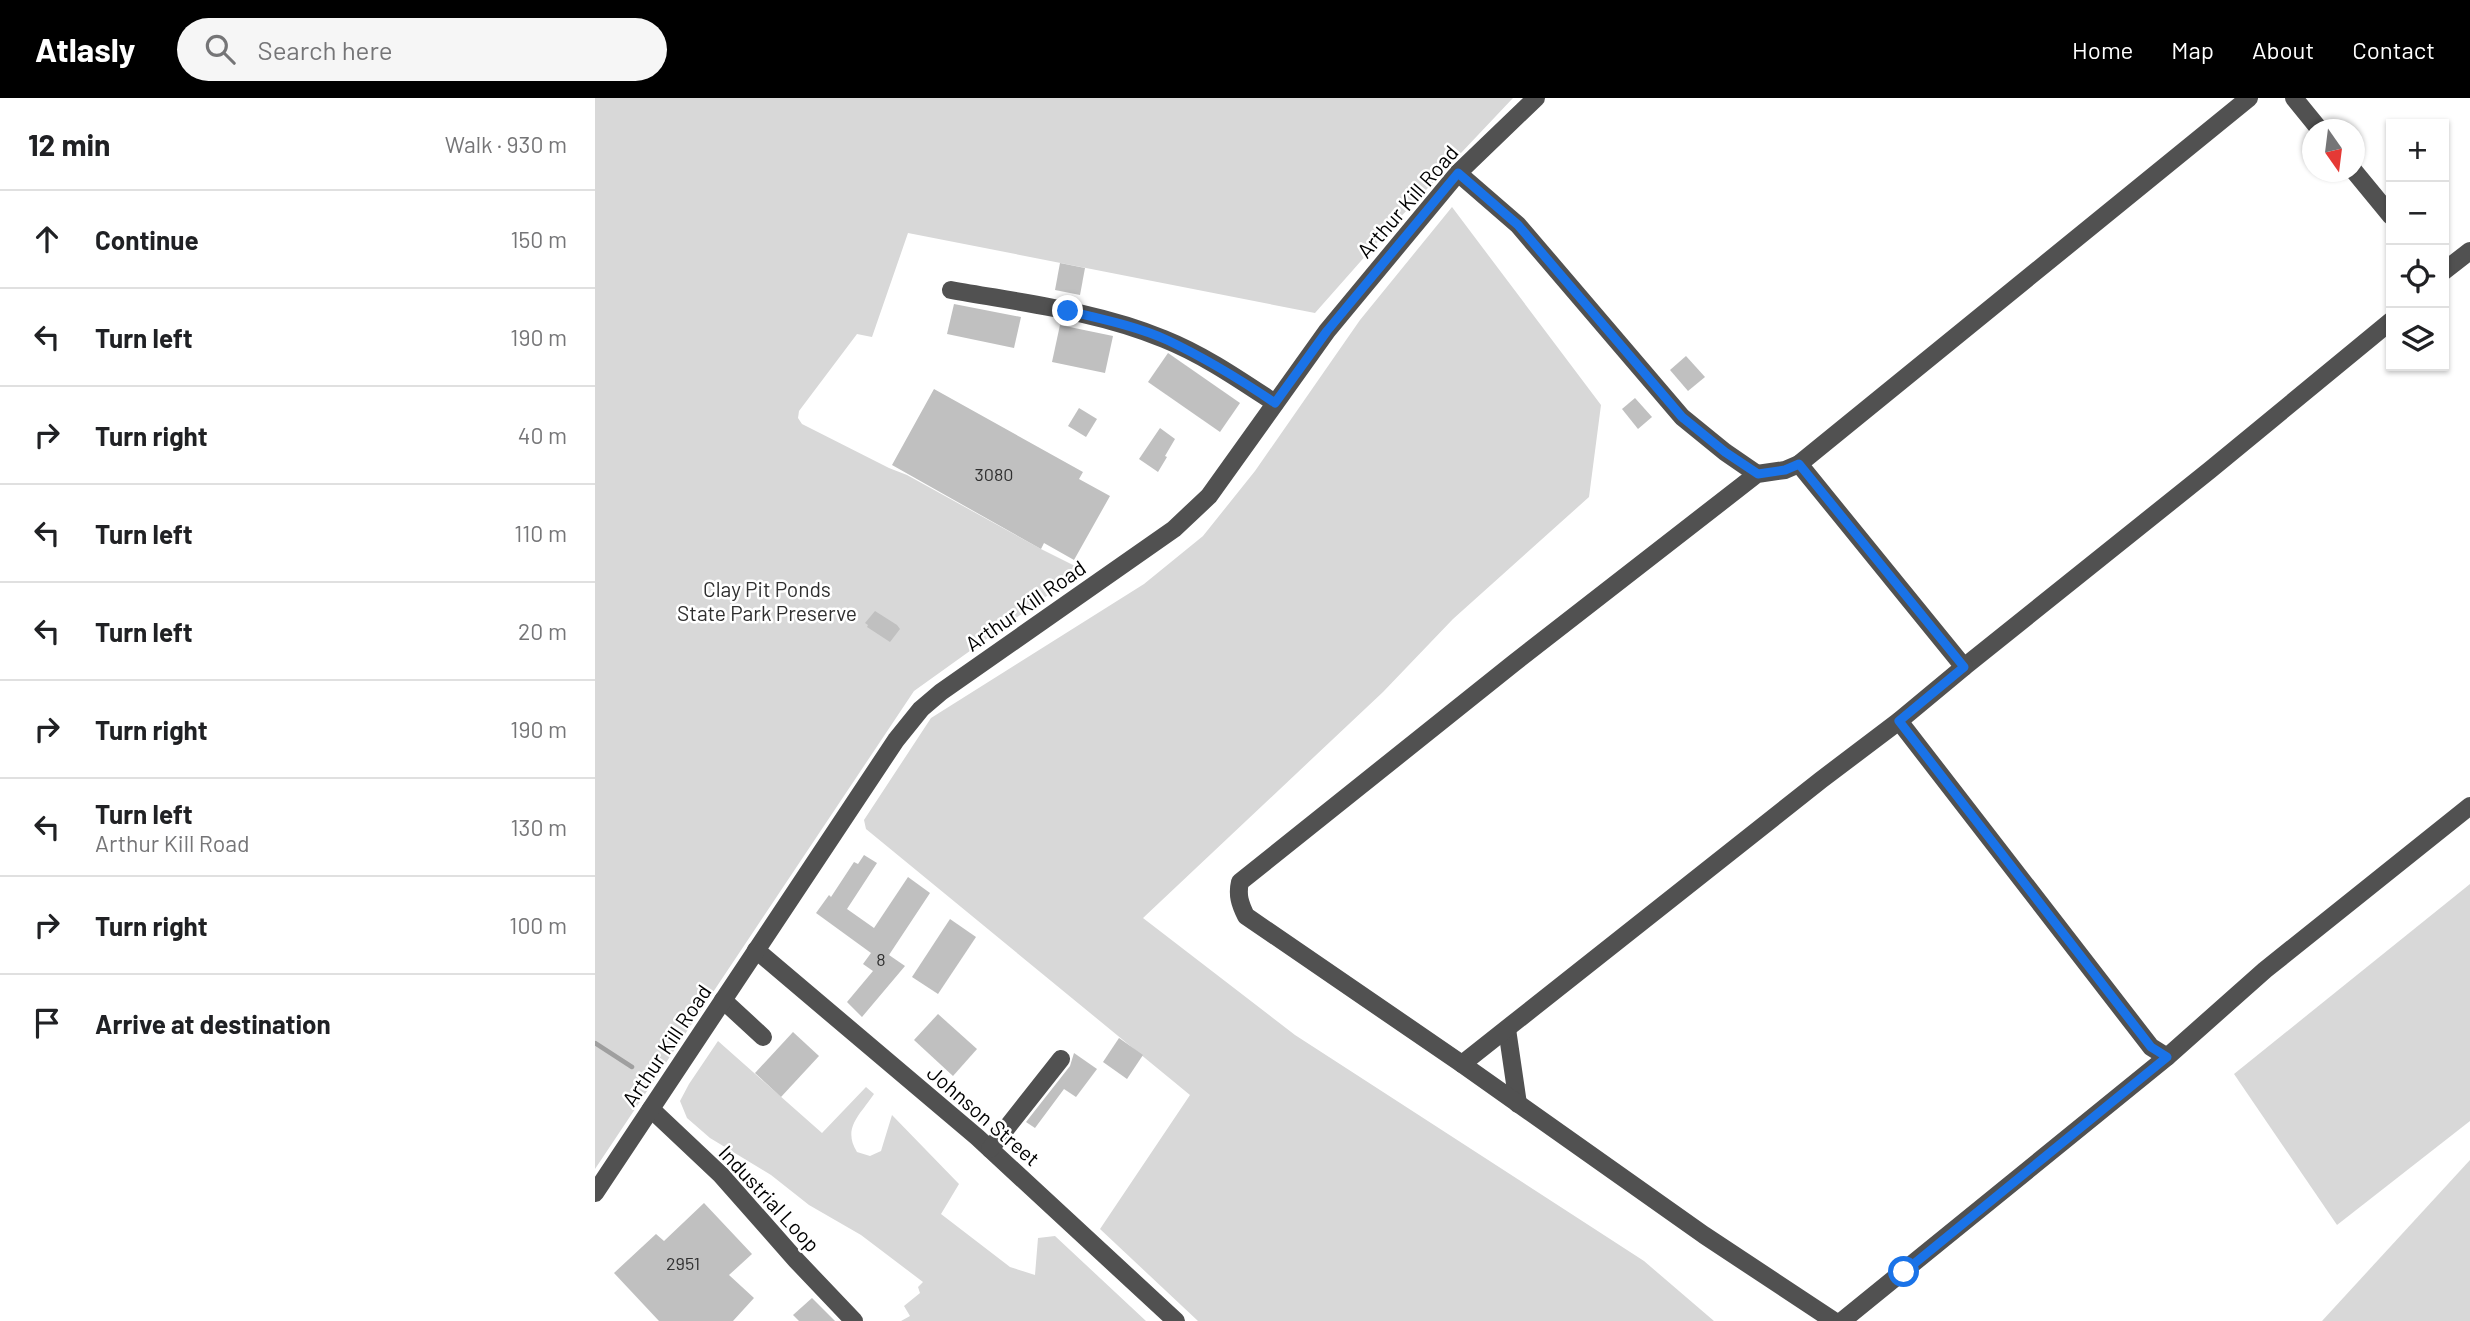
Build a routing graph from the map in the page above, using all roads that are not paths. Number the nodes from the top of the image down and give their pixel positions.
1 (1536, 98) edge
2 (2249, 98) edge
3 (2294, 98) edge
4 (2311, 119) edge
5 (1458, 173) junction
6 (2363, 182) edge
7 (2386, 210) edge
8 (2470, 251) edge
9 (2449, 267) edge
10 (951, 290) dead end
11 (2386, 325) edge
12 (1275, 403) junction
13 (1799, 464) junction
14 (1758, 474) junction
15 (1964, 667) junction
16 (1899, 721) junction
17 (2470, 806) edge
18 (756, 950) junction
19 (723, 1000) junction
20 (1507, 1029) junction
21 (763, 1037) dead end
22 (2167, 1057) junction
23 (1061, 1059) dead end
24 (1462, 1064) junction
25 (1518, 1104) junction
26 (651, 1109) junction
27 (990, 1149) junction
28 (595, 1194) edge
29 (854, 1321) edge
30 (1177, 1321) edge
31 (1834, 1321) edge
32 (1842, 1321) edge

1 - 5 street, Arthur Kill Road
2 - 13 street
3 - 4 street
5 - 12 street, Arthur Kill Road
5 - 14 street
6 - 7 street
8 - 9 street
10 - 12 street
11 - 15 street
12 - 18 street, Arthur Kill Road
13 - 14 street
13 - 15 street
14 - 24 street
15 - 16 street
16 - 20 street
16 - 22 street
17 - 22 street
18 - 19 street, Arthur Kill Road
18 - 27 street, Johnson Street
19 - 21 street
19 - 26 street, Arthur Kill Road
20 - 24 street
20 - 25 street
22 - 32 street
23 - 27 street
24 - 25 street
25 - 31 street
26 - 28 street, Arthur Kill Road
26 - 29 street, Industrial Loop
27 - 30 street, Johnson Street

